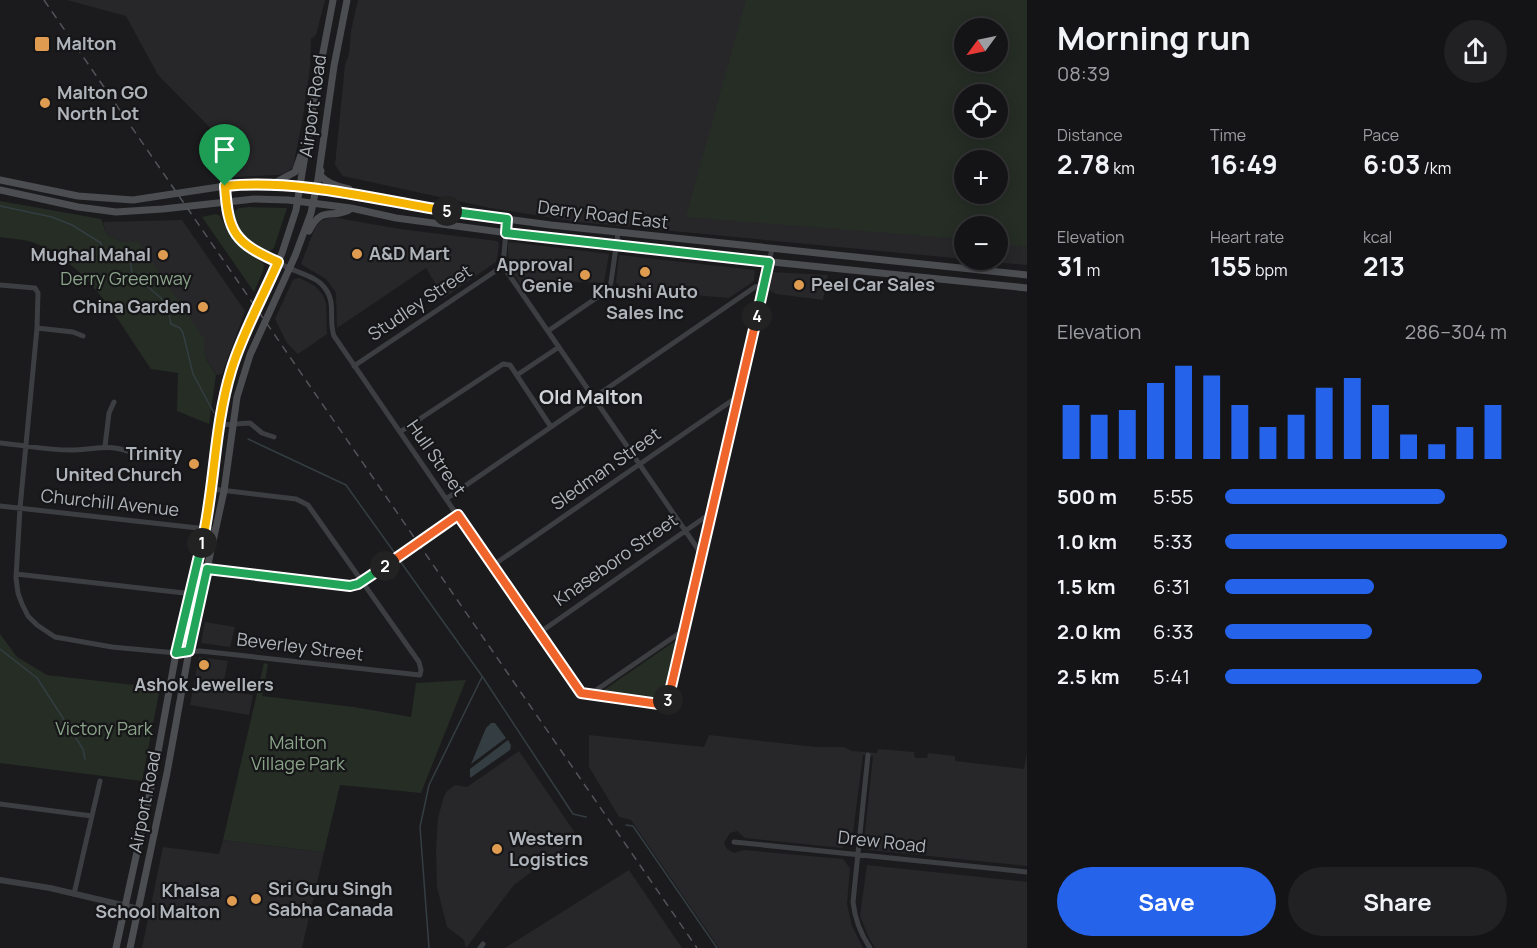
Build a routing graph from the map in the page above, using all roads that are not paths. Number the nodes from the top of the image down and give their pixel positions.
1 (333, 0) edge
2 (347, 0) edge
3 (309, 130) junction
4 (324, 132) junction
5 (0, 180) edge
6 (259, 183) junction
7 (225, 186) junction
8 (300, 186) junction
9 (316, 188) junction
10 (0, 190) edge
11 (363, 197) junction
12 (298, 201) junction
13 (226, 202) junction
14 (313, 203) junction
15 (351, 208) junction
16 (507, 219) junction
17 (506, 233) junction
18 (618, 233) junction
19 (303, 237) junction
20 (616, 246) junction
21 (772, 249) junction
22 (820, 254) junction
23 (278, 262) junction
24 (769, 262) junction
25 (503, 266) junction
26 (819, 267) junction
27 (290, 268) junction
28 (1027, 275) edge
29 (0, 285) edge
30 (765, 285) junction
31 (1027, 288) edge
32 (37, 328) junction
33 (548, 331) junction
34 (83, 336) dead end
35 (559, 346) junction
36 (354, 366) junction
37 (517, 375) junction
38 (737, 397) junction
39 (594, 398) junction
40 (114, 402) dead end
41 (233, 424) junction
42 (220, 425) junction
43 (551, 427) junction
44 (400, 432) junction
45 (274, 437) dead end
46 (0, 443) edge
47 (26, 445) junction
48 (105, 446) junction
49 (135, 454) dead end
50 (640, 464) junction
51 (212, 489) junction
52 (224, 491) junction
53 (446, 499) junction
54 (0, 506) edge
55 (20, 508) junction
56 (711, 513) junction
57 (458, 515) junction
58 (205, 529) junction
59 (216, 530) junction
60 (686, 531) junction
61 (702, 555) junction
62 (492, 566) junction
63 (196, 569) junction
64 (207, 569) junction
65 (16, 574) junction
66 (362, 581) junction
67 (189, 593) junction
68 (202, 595) junction
69 (684, 630) junction
70 (538, 633) junction
71 (189, 651) junction
72 (176, 653) junction
73 (589, 696) junction
74 (868, 755) dead end
75 (166, 773) junction
76 (154, 774) junction
77 (100, 781) dead end
78 (0, 804) edge
79 (92, 816) junction
80 (141, 834) junction
81 (154, 836) junction
82 (734, 842) dead end
83 (857, 854) junction
84 (1027, 872) edge
85 (0, 880) edge
86 (74, 894) junction
87 (125, 906) junction
88 (139, 909) junction
89 (116, 948) edge
90 (130, 948) edge
91 (870, 948) edge

1 - 3 main road, Airport Road
2 - 4 main road, Airport Road
3 - 6 main road
3 - 8 main road, Airport Road
4 - 9 main road, Airport Road
4 - 11 main road
5 - 7 main road, Derry Road East
6 - 7 main road, Derry Road East
6 - 8 main road, Derry Road East
7 - 13 street, Hull Street
8 - 9 main road, Derry Road East
8 - 12 main road, Airport Road
9 - 11 main road, Derry Road East
9 - 14 main road, Airport Road
10 - 13 main road, Derry Road East
11 - 16 main road, Derry Road East
12 - 13 main road, Derry Road East
12 - 14 main road, Derry Road East
12 - 23 main road, Airport Road
13 - 23 street, Hull Street
14 - 15 main road, Derry Road East
14 - 19 main road, Airport Road
15 - 17 main road, Derry Road East
15 - 19 main road
16 - 17 street
16 - 18 main road, Derry Road East
17 - 20 main road, Derry Road East
17 - 25 street
18 - 20 street
18 - 21 main road, Derry Road East
19 - 27 main road, Airport Road
20 - 24 main road, Derry Road East
20 - 33 street
21 - 22 main road, Derry Road East
21 - 24 street
22 - 26 main road
22 - 28 main road, Derry Road East
23 - 27 street, Hull Street
23 - 42 main road, Airport Road
24 - 26 main road, Derry Road East
24 - 30 street
25 - 33 street
25 - 36 street, Studley Street
26 - 31 main road, Derry Road East
27 - 36 street, Hull Street
27 - 41 main road, Airport Road
29 - 32 street, Beverley Street
30 - 38 street
30 - 39 street
32 - 34 street
32 - 47 street, Beverley Street
33 - 35 street
35 - 37 street
35 - 39 street
36 - 44 street, Hull Street
37 - 43 street
37 - 44 street
38 - 50 street, Sledman Street
38 - 56 street
39 - 43 street
39 - 50 street
40 - 48 street
41 - 42 street
41 - 45 street
41 - 52 main road, Airport Road
42 - 51 main road, Airport Road
43 - 53 street
44 - 53 street, Hull Street
46 - 47 street
47 - 48 street
47 - 55 street, Beverley Street
48 - 49 street
50 - 60 street
50 - 62 street, Sledman Street
51 - 52 street
51 - 58 main road, Airport Road
52 - 59 main road, Airport Road
52 - 66 street
53 - 57 street, Hull Street
54 - 55 street, Churchill Avenue
55 - 58 street, Churchill Avenue
55 - 65 street, Beverley Street
56 - 60 street, Knaseboro Street
56 - 61 street
57 - 62 street, Hull Street
57 - 66 street
58 - 59 street, Churchill Avenue
58 - 63 main road, Airport Road
59 - 64 main road, Airport Road
60 - 61 street
60 - 70 street, Knaseboro Street
61 - 69 street
62 - 70 street, Hull Street
63 - 64 street
63 - 67 main road, Airport Road
64 - 66 street
64 - 68 main road, Airport Road
65 - 67 street
65 - 72 street, Beverley Street
66 - 71 street, Beverley Street
67 - 68 street
67 - 72 main road, Airport Road
68 - 71 main road, Airport Road
69 - 73 street
69 - 73 street
70 - 73 street, Hull Street
71 - 72 street, Beverley Street
71 - 75 main road, Airport Road
72 - 76 main road, Airport Road
74 - 83 street
75 - 76 main road
75 - 81 main road, Airport Road
76 - 80 main road, Airport Road
77 - 79 street
78 - 79 street
79 - 86 street
80 - 81 main road
80 - 87 main road, Airport Road
81 - 88 main road, Airport Road
82 - 83 street, Drew Road
83 - 84 street, Drew Road
83 - 91 street
85 - 86 street
86 - 87 street
87 - 88 street
87 - 89 main road, Airport Road
88 - 90 main road, Airport Road

